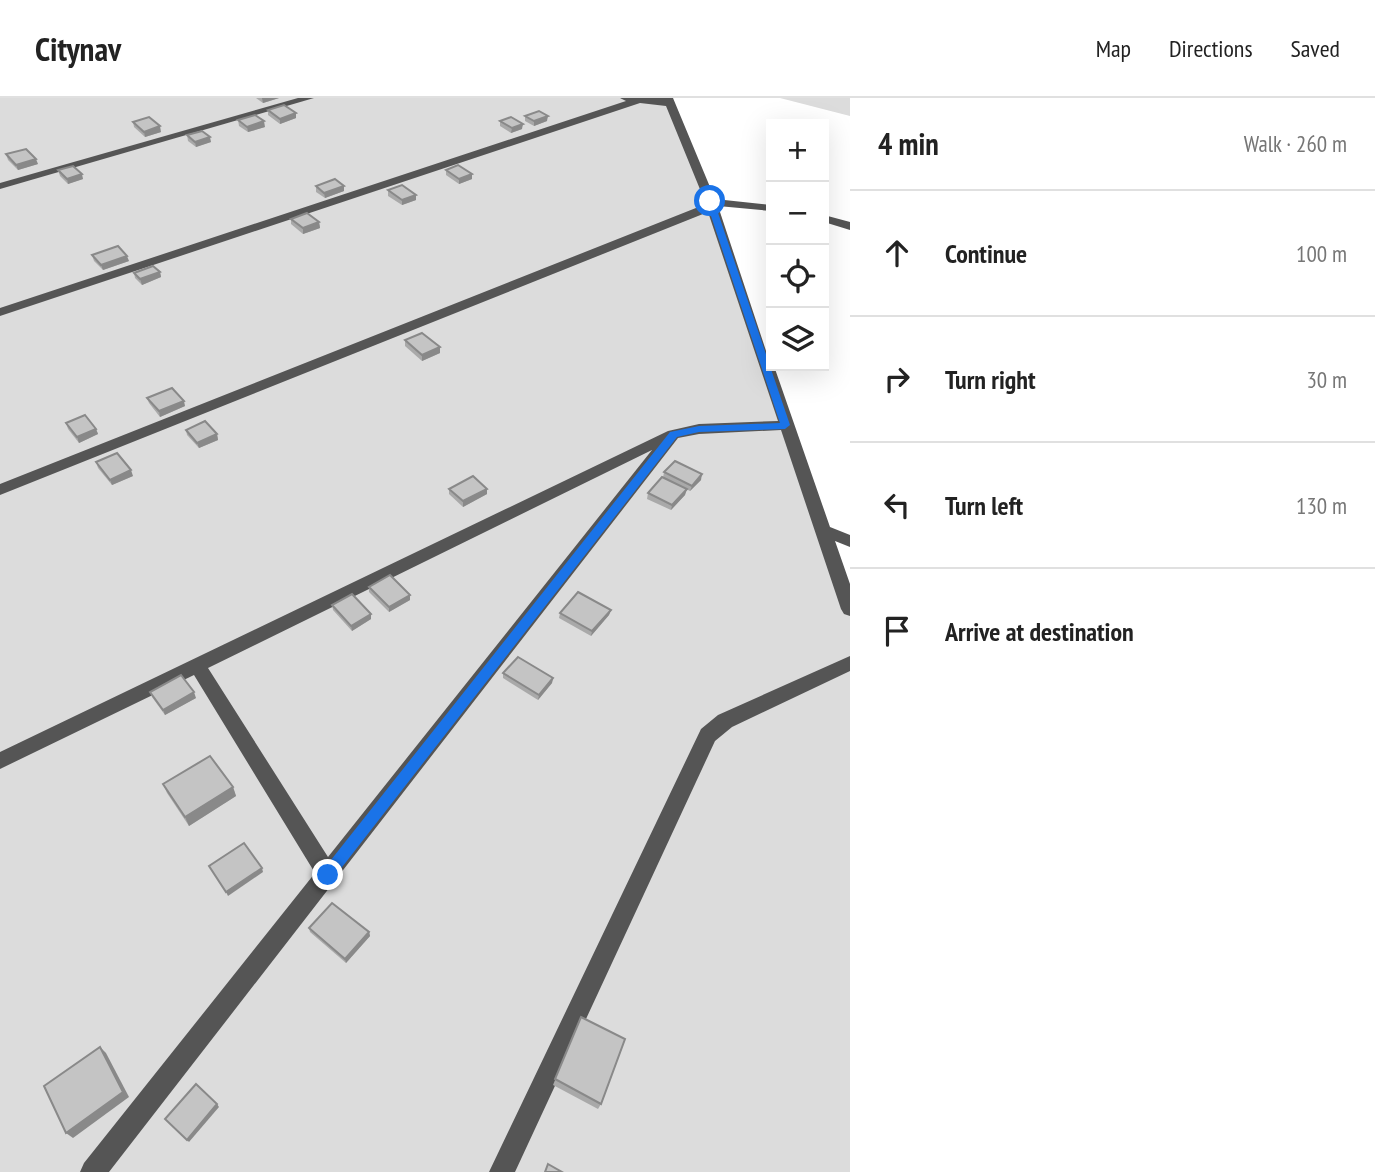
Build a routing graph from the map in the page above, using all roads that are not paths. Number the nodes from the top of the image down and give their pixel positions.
1 (309, 98) edge
2 (631, 99) edge
3 (669, 101) edge
4 (0, 186) edge
5 (711, 204) junction
6 (766, 208) edge
7 (829, 220) edge
8 (850, 226) edge
9 (0, 312) edge
10 (785, 425) junction
11 (673, 434) junction
12 (0, 490) edge
13 (822, 530) junction
14 (850, 541) edge
15 (850, 609) edge
16 (850, 663) edge
17 (197, 665) junction
18 (0, 761) edge
19 (328, 875) junction
20 (93, 1172) edge
21 (502, 1172) edge

1 - 4 street
2 - 3 street
2 - 9 street
3 - 5 street
5 - 6 street
5 - 10 street
5 - 12 street
7 - 8 street
10 - 11 street
10 - 13 street
11 - 17 street
11 - 19 street
13 - 14 street
13 - 15 street
16 - 21 street
17 - 18 street
17 - 19 street
19 - 20 street

